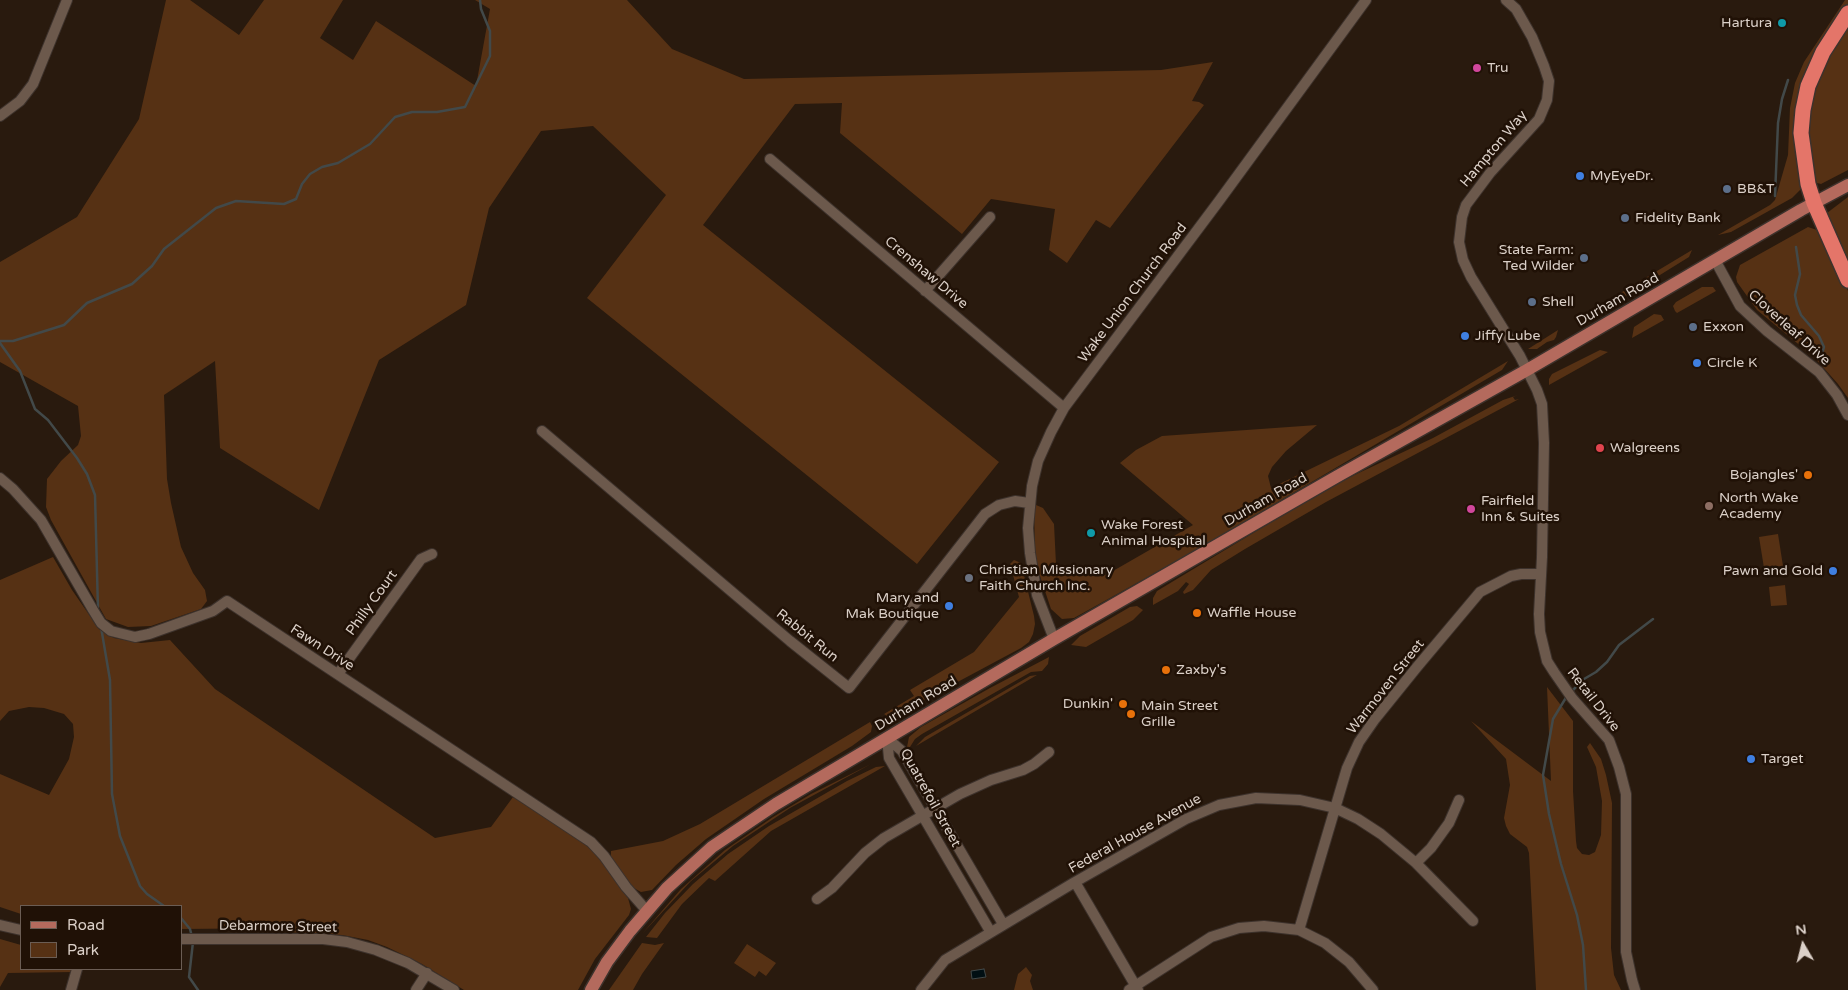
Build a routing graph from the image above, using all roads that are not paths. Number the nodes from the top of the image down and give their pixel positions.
1 (67, 0) edge
2 (1366, 0) edge
3 (1506, 0) edge
4 (1848, 13) edge
5 (0, 116) edge
6 (770, 159) dead end
7 (1848, 185) edge
8 (1814, 203) junction
9 (990, 217) dead end
10 (1715, 260) junction
11 (1848, 280) edge
12 (925, 291) junction
13 (1527, 370) junction
14 (1064, 408) junction
15 (1848, 415) edge
16 (542, 431) dead end
17 (0, 478) edge
18 (1029, 504) junction
19 (432, 554) dead end
20 (1541, 574) junction
21 (1054, 639) junction
22 (338, 674) junction
23 (887, 738) junction
24 (1049, 752) dead end
25 (1459, 800) dead end
26 (936, 808) junction
27 (1335, 808) junction
28 (923, 814) junction
29 (1416, 863) junction
30 (1075, 882) junction
31 (817, 899) dead end
32 (648, 911) junction
33 (1473, 921) dead end
34 (1002, 924) junction
35 (0, 925) edge
36 (20, 930) edge
37 (1299, 930) junction
38 (990, 932) junction
39 (182, 939) edge
40 (77, 970) edge
41 (427, 973) junction
42 (1134, 989) edge
43 (71, 990) edge
44 (416, 990) edge
45 (454, 990) edge
46 (591, 990) edge
47 (920, 990) edge
48 (1373, 990) edge
49 (1636, 990) edge

1 - 5 street
2 - 14 street, Wake Union Church Road
3 - 13 street, Hampton Way
4 - 8 highway
6 - 12 street, Crenshaw Drive
7 - 8 main road, Durham Road
8 - 10 main road, Durham Road
8 - 11 highway
9 - 12 street
10 - 13 main road, Durham Road
10 - 15 street, Cloverleaf Drive
12 - 14 street, Crenshaw Drive
13 - 20 street, Retail Drive
13 - 21 main road, Durham Road
14 - 18 street, Wake Union Church Road
16 - 18 street, Rabbit Run
17 - 22 street, Fawn Drive
18 - 21 street, Wake Union Church Road
19 - 22 street, Philly Court
20 - 27 street, Warmoven Street
20 - 49 street, Retail Drive
21 - 23 main road, Durham Road
22 - 32 street, Fawn Drive
23 - 26 street, Quatrefoil Street
23 - 28 street, Quatrefoil Street
23 - 32 main road, Durham Road
24 - 26 street
25 - 29 street
26 - 28 street
26 - 34 street, Quatrefoil Street
27 - 29 street, Federal House Avenue
27 - 30 street, Federal House Avenue
27 - 37 street, Warmoven Street
28 - 31 street
28 - 38 street, Quatrefoil Street
29 - 33 street, Federal House Avenue
30 - 34 street, Federal House Avenue
30 - 42 street
32 - 46 main road, Durham Road
34 - 38 street, Federal House Avenue
35 - 36 street
37 - 42 street
37 - 48 street
38 - 47 street, Federal House Avenue
39 - 41 street, Debarmore Street
40 - 43 street
41 - 44 street
41 - 45 street, Debarmore Street

